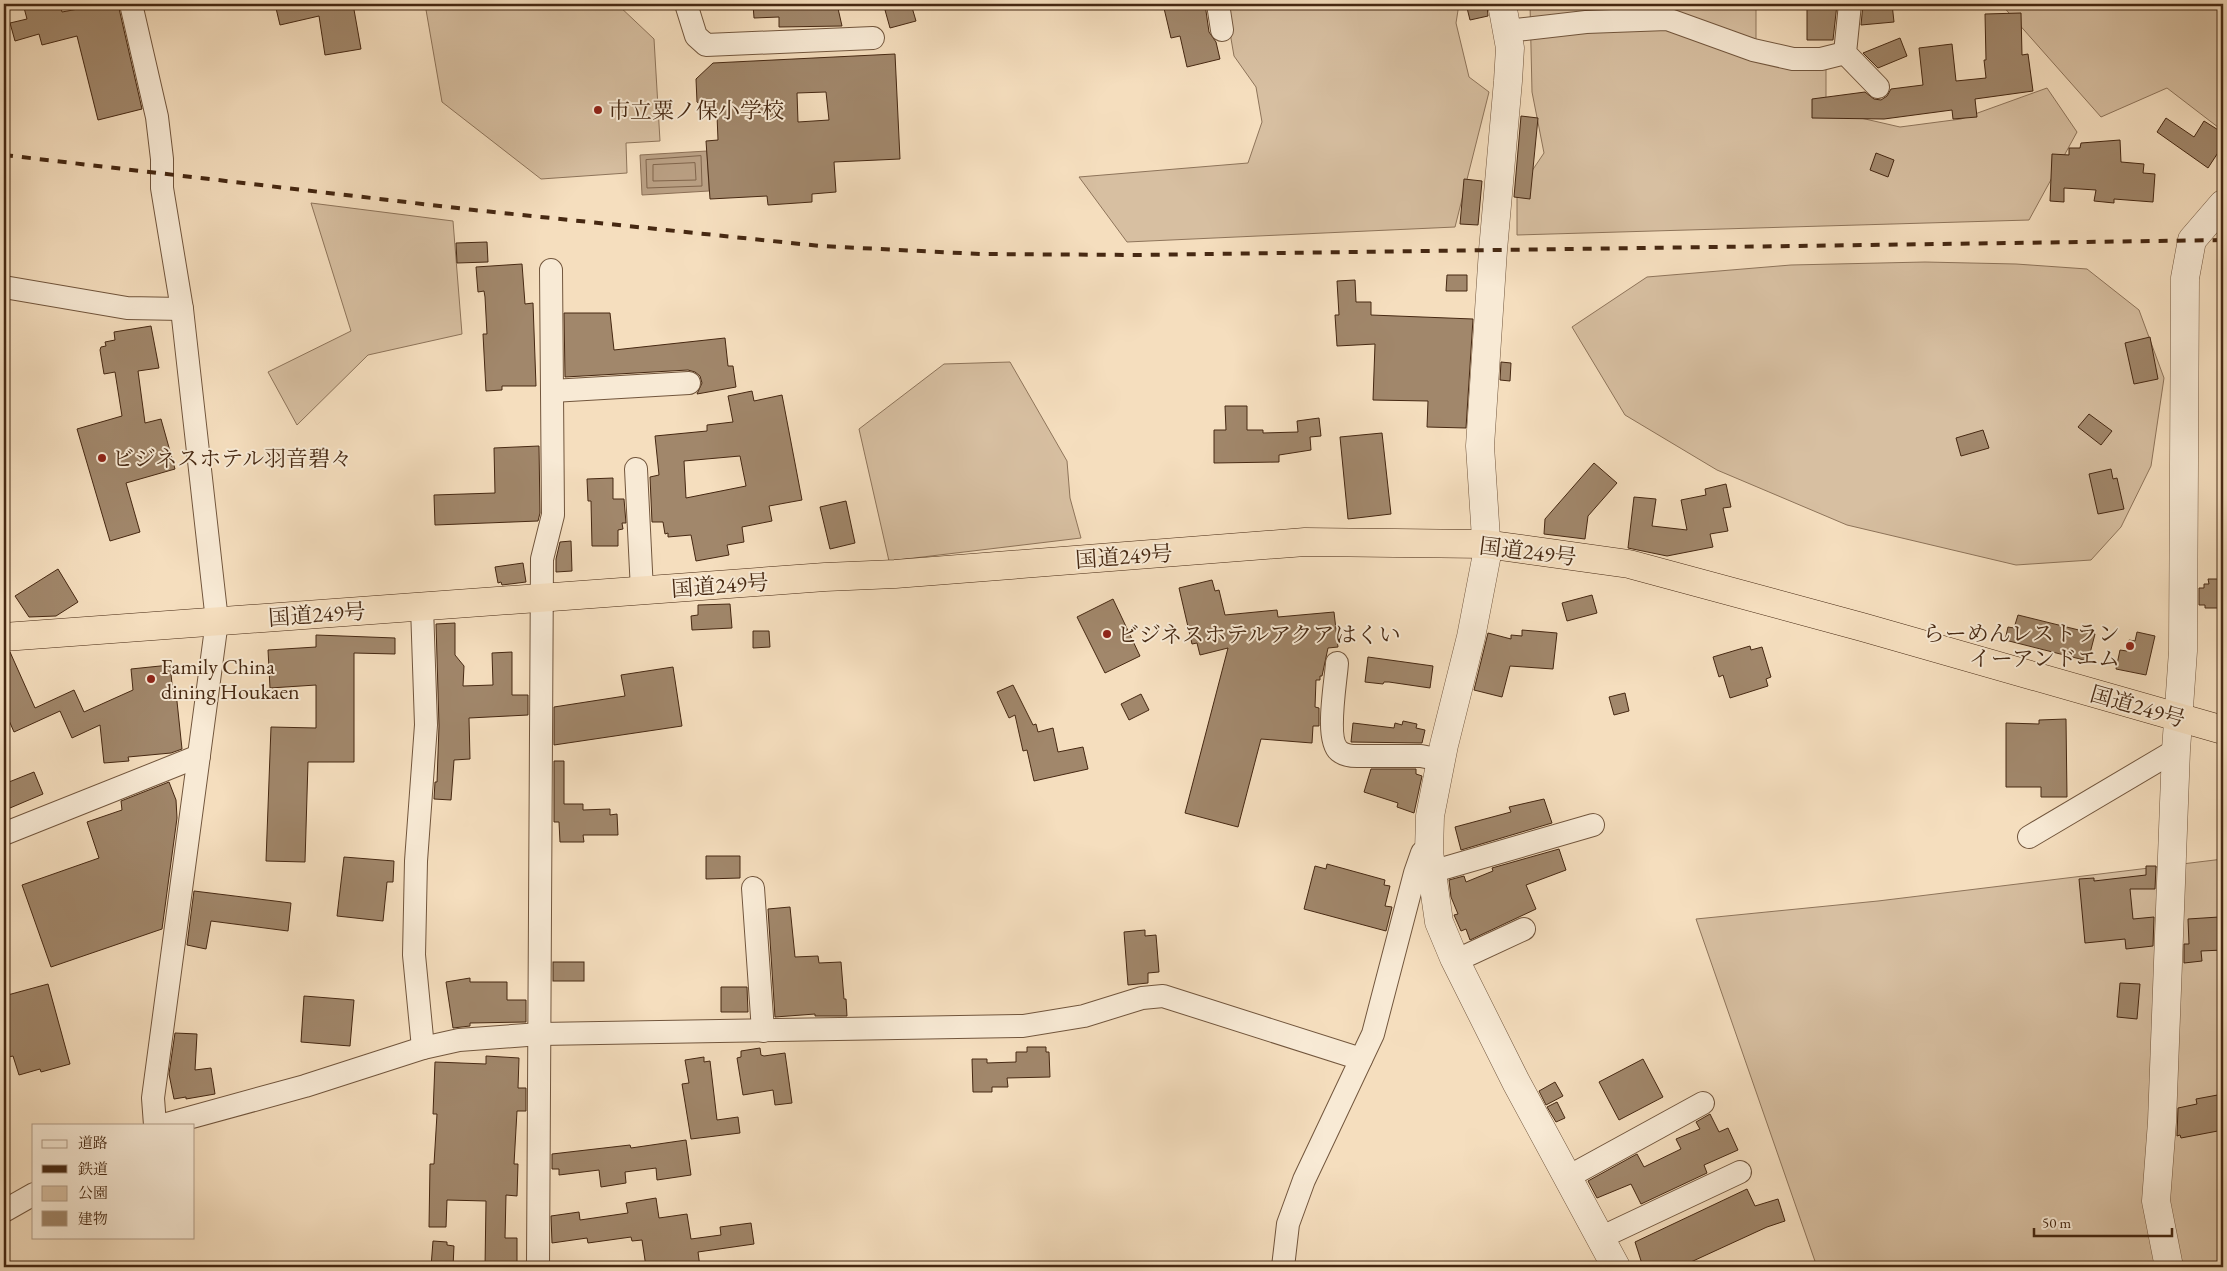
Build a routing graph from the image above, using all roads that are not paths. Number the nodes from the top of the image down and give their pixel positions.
1 (131, 4) edge
2 (686, 4) edge
3 (1218, 4) edge
4 (1502, 4) edge
5 (1850, 4) edge
6 (1222, 30) dead end
7 (1507, 31) junction
8 (872, 38) dead end
9 (1845, 52) junction
10 (1878, 87) dead end
11 (2223, 204) edge
12 (551, 270) dead end
13 (4, 286) edge
14 (182, 309) junction
15 (689, 383) dead end
16 (552, 391) junction
17 (636, 469) dead end
18 (1485, 544) junction
19 (642, 591) junction
20 (542, 599) junction
21 (422, 607) junction
22 (217, 621) junction
23 (4, 637) edge
24 (1337, 663) dead end
25 (2178, 718) junction
26 (2223, 730) edge
27 (2176, 750) junction
28 (200, 756) junction
29 (1441, 760) junction
30 (1593, 825) dead end
31 (4, 828) edge
32 (2029, 837) dead end
33 (1430, 862) junction
34 (753, 888) dead end
35 (1524, 929) dead end
36 (1456, 961) junction
37 (763, 1031) junction
38 (540, 1034) junction
39 (423, 1048) junction
40 (1361, 1059) junction
41 (1703, 1103) dead end
42 (155, 1124) edge
43 (167, 1124) edge
44 (1740, 1172) dead end
45 (1568, 1177) junction
46 (32, 1195) edge
47 (4, 1211) edge
48 (1600, 1238) junction
49 (538, 1267) edge
50 (1283, 1267) edge
51 (1616, 1267) edge
52 (2169, 1267) edge

1 - 14 street
2 - 8 street
3 - 6 street
4 - 7 street
5 - 9 street
7 - 9 street
7 - 18 street
9 - 10 street
11 - 25 street
12 - 16 street
13 - 14 street
14 - 22 street
15 - 16 street
16 - 20 street
17 - 19 street
18 - 19 highway, 国道249号
18 - 25 highway, 国道249号
18 - 29 street
19 - 20 highway, 国道249号
20 - 21 highway, 国道249号
20 - 38 street
21 - 22 highway, 国道249号
21 - 39 street
22 - 23 highway, 国道249号
22 - 28 street
24 - 29 street
25 - 26 highway, 国道249号
25 - 27 street
27 - 32 street
27 - 52 street
28 - 31 street
28 - 42 street
29 - 33 street
30 - 33 street
33 - 36 street
33 - 40 street
34 - 37 street
35 - 36 street
36 - 45 street
37 - 38 street
37 - 40 street
38 - 39 street
38 - 49 street
39 - 43 street
40 - 50 street
41 - 45 street
44 - 48 street
45 - 48 street
46 - 47 street
48 - 51 street

